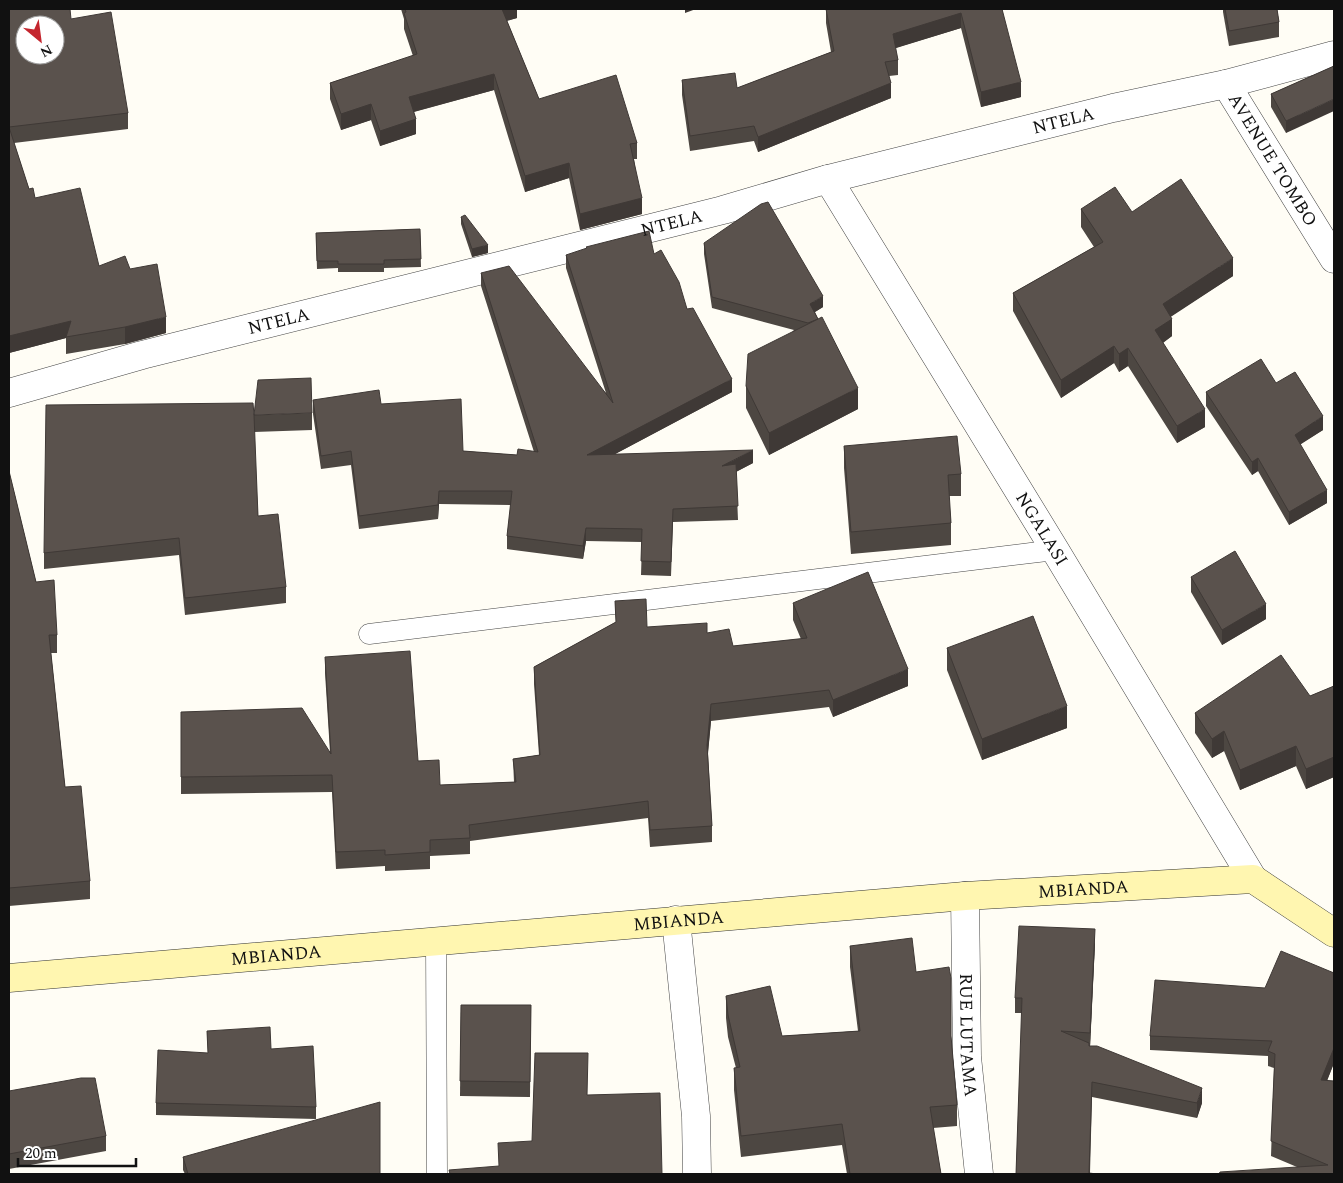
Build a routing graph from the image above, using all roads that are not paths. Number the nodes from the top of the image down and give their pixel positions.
1 (1334, 55) edge
2 (1226, 84) junction
3 (828, 179) junction
4 (1334, 259) edge
5 (9, 393) edge
6 (1055, 550) junction
7 (369, 634) dead end
8 (1253, 879) junction
9 (965, 896) junction
10 (676, 920) junction
11 (1334, 933) edge
12 (436, 941) junction
13 (9, 978) edge
14 (437, 1174) edge
15 (697, 1174) edge
16 (979, 1174) edge

1 - 2 street, NTELA
2 - 3 street, NTELA
2 - 4 street, AVENUE TOMBO
3 - 5 street, NTELA
3 - 6 street, NGALASI
6 - 7 lane
6 - 8 street, NGALASI
8 - 9 street, MBIANDA
8 - 11 street
9 - 10 street, MBIANDA
9 - 16 street, RUE LUTAMA
10 - 12 street, MBIANDA
10 - 15 street
12 - 13 street, MBIANDA
12 - 14 lane

